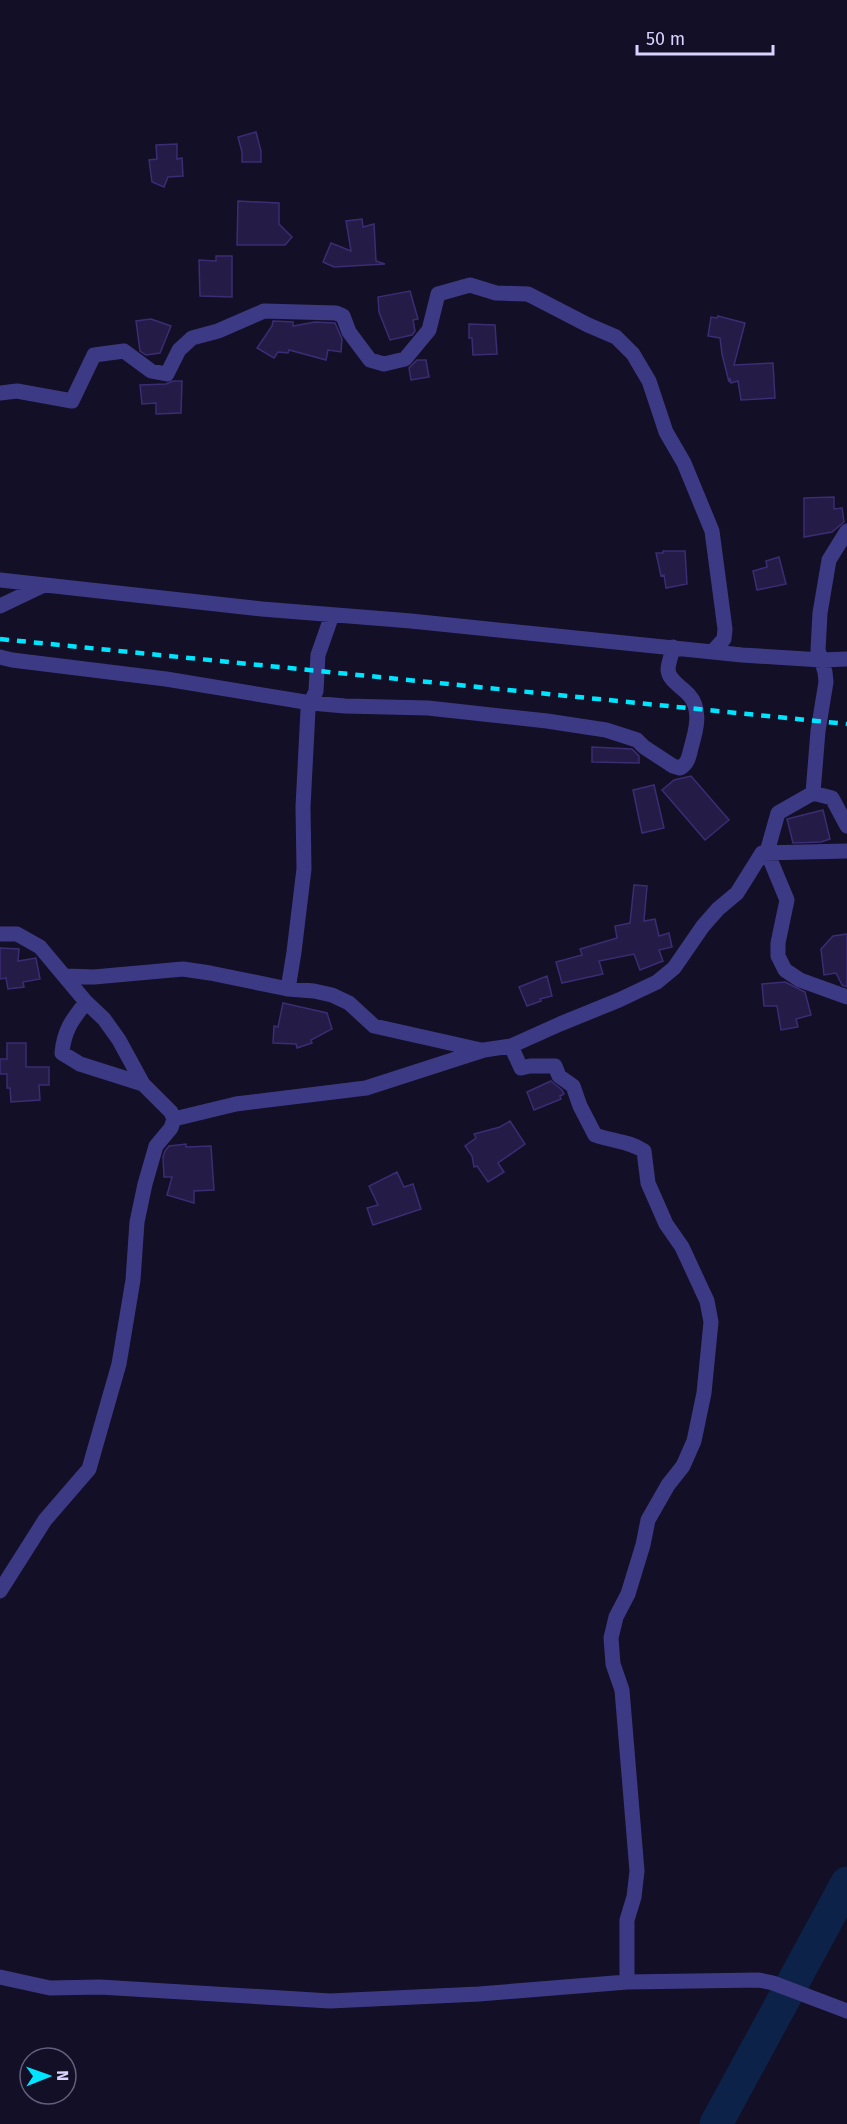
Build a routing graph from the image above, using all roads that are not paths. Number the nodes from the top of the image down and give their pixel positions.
1 (0, 393) edge
2 (847, 531) edge
3 (0, 580) edge
4 (44, 585) junction
5 (0, 606) edge
6 (332, 615) junction
7 (673, 647) junction
8 (713, 651) junction
9 (0, 657) edge
10 (847, 659) edge
11 (822, 660) junction
12 (311, 703) junction
13 (813, 793) junction
14 (847, 826) edge
15 (847, 851) edge
16 (767, 852) junction
17 (0, 934) edge
18 (66, 976) junction
19 (288, 989) junction
20 (847, 997) edge
21 (87, 1002) junction
22 (511, 1047) junction
23 (484, 1050) junction
24 (143, 1084) junction
25 (174, 1119) junction
26 (0, 1591) edge
27 (0, 1977) edge
28 (627, 1982) junction
29 (847, 2011) edge

1 - 8 street
2 - 11 street
3 - 4 street
4 - 5 street
4 - 6 street
6 - 7 street
6 - 12 street
7 - 8 street
7 - 12 street
8 - 11 street
9 - 12 street
10 - 11 street
11 - 13 street
12 - 19 street
13 - 14 street
13 - 16 street
15 - 16 street
16 - 20 street
16 - 22 street
17 - 18 street
18 - 19 street
18 - 21 street
19 - 23 street
21 - 24 street
21 - 24 street
22 - 23 street
22 - 28 street
23 - 25 street
24 - 25 street
25 - 26 street
27 - 28 street
28 - 29 street

